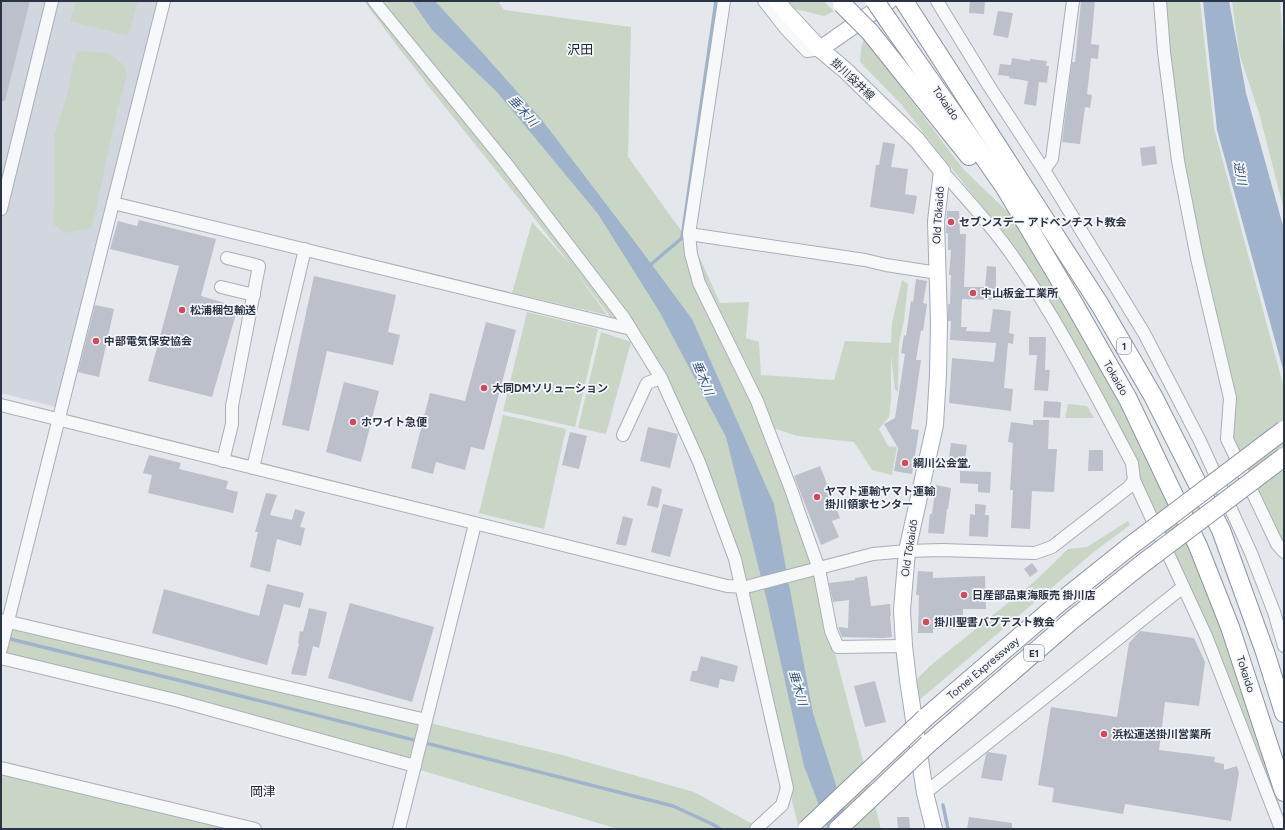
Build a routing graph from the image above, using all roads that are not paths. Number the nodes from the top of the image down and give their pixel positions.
1 (52, 1) edge
2 (164, 1) edge
3 (374, 1) edge
4 (724, 1) edge
5 (764, 1) edge
6 (777, 1) edge
7 (875, 1) edge
8 (889, 1) edge
9 (937, 1) edge
10 (1073, 1) edge
11 (1160, 1) edge
12 (840, 3) edge
13 (906, 4) edge
14 (820, 49) junction
15 (1044, 170) junction
16 (942, 171) junction
17 (113, 203) junction
18 (1, 209) edge
19 (689, 234) junction
20 (1032, 234) junction
21 (305, 250) junction
22 (227, 258) dead end
23 (938, 273) junction
24 (221, 287) dead end
25 (254, 295) junction
26 (631, 329) junction
27 (661, 378) junction
28 (1, 405) edge
29 (59, 420) junction
30 (1284, 430) edge
31 (623, 435) dead end
32 (1284, 457) edge
33 (223, 461) junction
34 (253, 468) junction
35 (1134, 480) junction
36 (475, 524) junction
37 (907, 551) junction
38 (1284, 552) edge
39 (814, 570) junction
40 (744, 587) junction
41 (1183, 587) junction
42 (5, 623) edge
43 (904, 646) junction
44 (1284, 646) edge
45 (1, 649) edge
46 (1, 658) edge
47 (1284, 713) edge
48 (425, 726) junction
49 (416, 763) junction
50 (1, 768) edge
51 (1284, 792) edge
52 (925, 793) junction
53 (255, 829) edge
54 (399, 829) edge
55 (756, 829) edge
56 (807, 829) edge
57 (838, 829) edge
58 (934, 829) edge
59 (1281, 829) edge

1 - 18 street
2 - 17 street
3 - 26 street
4 - 19 street
5 - 14 street
6 - 14 main road
7 - 20 highway, Tokaido / 1, bridge
8 - 14 main road, 掛川袋井線
9 - 15 street
10 - 15 street
11 - 38 street
12 - 20 highway, 1, bridge
13 - 47 highway, Tokaido / 1
14 - 16 main road, 掛川袋井線
15 - 44 street
16 - 23 main road, Old Tōkaidō
16 - 35 street
17 - 21 street
17 - 29 street
19 - 23 street
19 - 39 street
20 - 51 highway, Tokaido / 1
21 - 26 street
21 - 34 street
22 - 25 street
23 - 37 main road, Old Tōkaidō
24 - 25 street
25 - 33 street
26 - 27 street
27 - 31 street
27 - 40 street
28 - 29 street
29 - 33 street
29 - 42 street
30 - 56 highway, Tomei Expressway / E1, bridge
32 - 57 highway, Tomei Expressway / E1, bridge
33 - 34 street
34 - 36 street
35 - 37 street
35 - 41 street
36 - 40 street
36 - 48 street
37 - 39 street
37 - 43 main road, Old Tōkaidō
39 - 40 street
39 - 43 street
40 - 55 street
41 - 52 street
41 - 59 street
42 - 45 street
42 - 48 street
43 - 52 main road, Old Tōkaidō
46 - 49 street
48 - 49 street
49 - 54 street
50 - 53 street
52 - 58 main road, Old Tōkaidō

